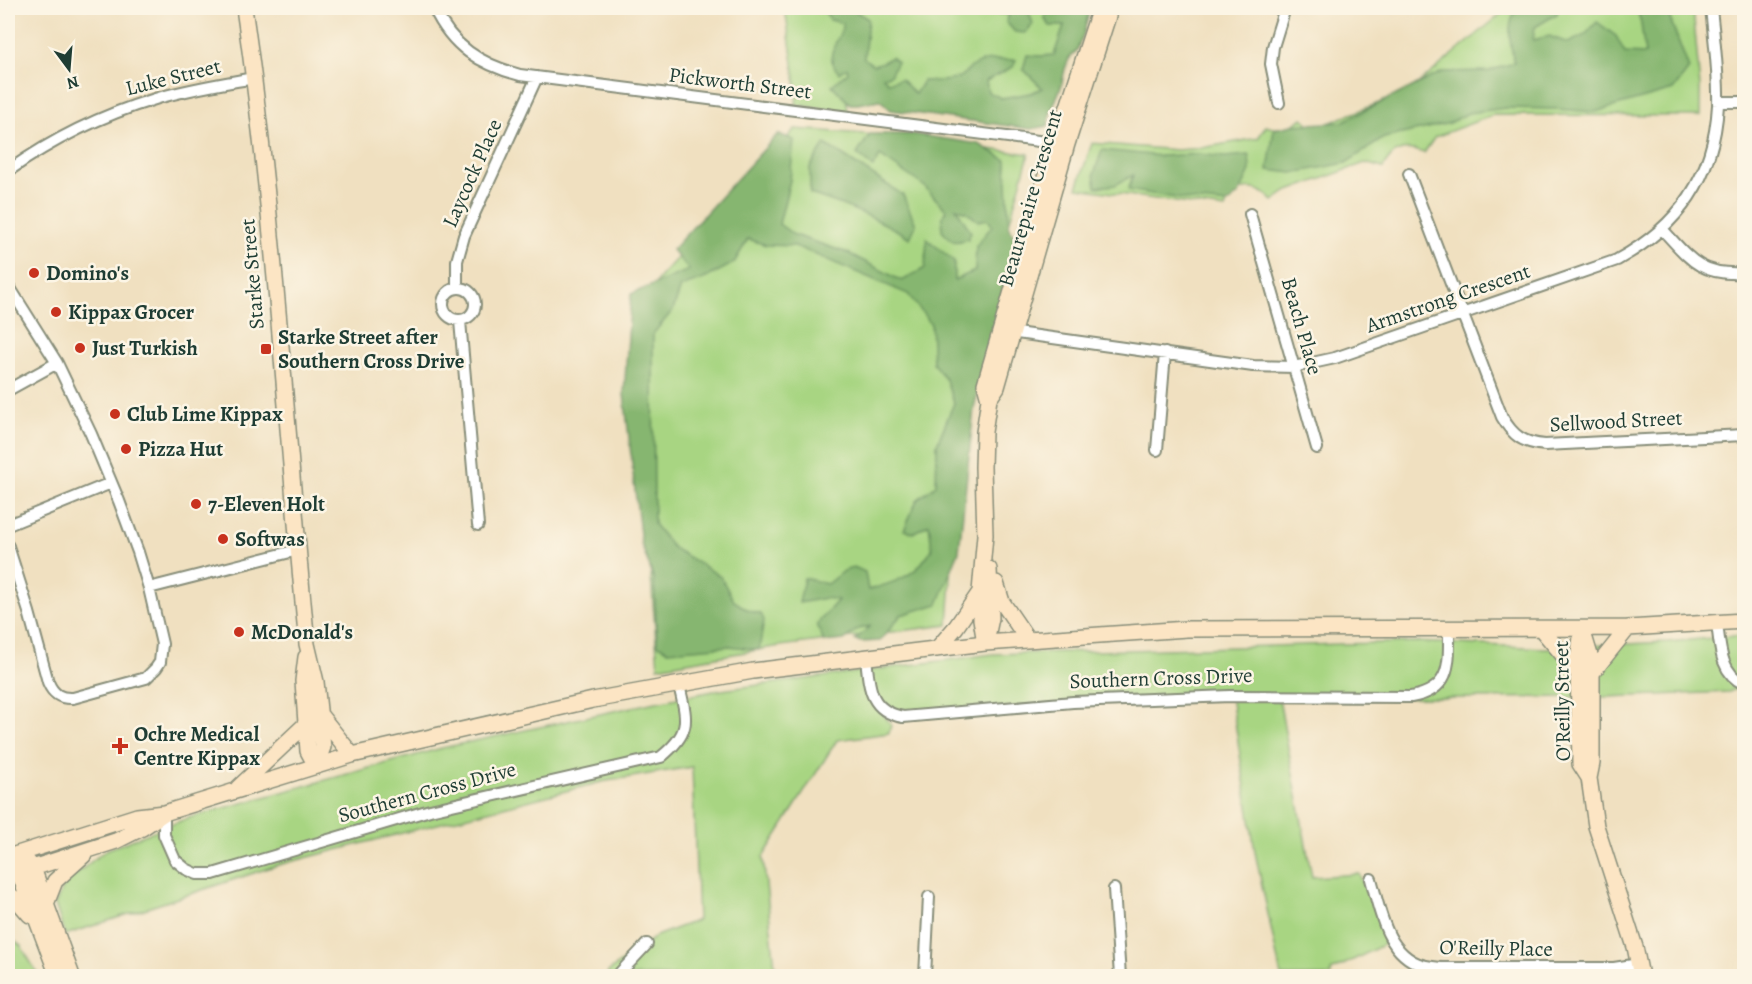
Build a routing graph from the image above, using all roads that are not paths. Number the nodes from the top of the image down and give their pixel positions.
1 (244, 8) edge
2 (434, 8) edge
3 (1285, 8) edge
4 (1711, 8) edge
5 (1104, 11) edge
6 (537, 77) junction
7 (254, 78) junction
8 (1718, 102) junction
9 (1744, 102) edge
10 (1279, 103) dead end
11 (1062, 143) junction
12 (8, 171) edge
13 (1409, 174) dead end
14 (1250, 214) dead end
15 (1662, 229) junction
16 (1744, 273) edge
17 (8, 285) edge
18 (457, 288) junction
19 (1462, 314) junction
20 (460, 321) junction
21 (1007, 332) junction
22 (1165, 353) junction
23 (57, 363) junction
24 (1294, 367) junction
25 (8, 390) edge
26 (1744, 435) edge
27 (1317, 448) dead end
28 (1156, 450) dead end
29 (111, 483) junction
30 (8, 525) edge
31 (478, 525) dead end
32 (986, 543) junction
33 (8, 546) edge
34 (298, 550) junction
35 (149, 588) junction
36 (980, 591) junction
37 (1744, 621) edge
38 (1717, 623) junction
39 (1628, 628) junction
40 (1449, 629) junction
41 (1582, 629) junction
42 (1542, 630) junction
43 (1028, 640) junction
44 (985, 643) junction
45 (307, 644) junction
46 (937, 649) junction
47 (866, 657) junction
48 (1585, 674) junction
49 (679, 684) junction
50 (1744, 684) edge
51 (320, 715) junction
52 (306, 724) junction
53 (352, 755) junction
54 (316, 766) junction
55 (236, 791) junction
56 (164, 813) junction
57 (91, 850) junction
58 (14, 855) edge
59 (20, 872) edge
60 (1371, 879) dead end
61 (1114, 889) dead end
62 (8, 894) edge
63 (929, 897) dead end
64 (46, 904) junction
65 (37, 921) junction
66 (647, 945) dead end
67 (1640, 970) edge
68 (58, 976) edge
69 (72, 976) edge
70 (617, 976) edge
71 (925, 976) edge
72 (1120, 976) edge

1 - 7 main road, Starke Street
2 - 6 street, Pickworth Street
3 - 10 street
4 - 8 street, Armstrong Crescent
5 - 11 main road, Beaurepaire Crescent
6 - 11 street, Pickworth Street
6 - 18 street, Laycock Place
7 - 12 street, Luke Street
7 - 34 main road, Starke Street
8 - 9 street
8 - 15 street, Armstrong Crescent
11 - 21 main road, Beaurepaire Crescent
13 - 19 street, Sellwood Street
14 - 24 street, Beach Place
15 - 16 street
15 - 19 street, Armstrong Crescent
17 - 23 street
18 - 20 street, Laycock Place
18 - 20 street
19 - 24 street, Armstrong Crescent
19 - 26 street, Sellwood Street
20 - 31 street
21 - 22 street, Armstrong Crescent
21 - 32 main road, Beaurepaire Crescent
22 - 24 street, Armstrong Crescent
22 - 28 street
23 - 25 street
23 - 29 street
24 - 27 street, Beach Place
29 - 30 street
29 - 35 street
32 - 36 main road, Beaurepaire Crescent
32 - 43 main road
32 - 44 main road, Beaurepaire Crescent
33 - 35 street
34 - 35 street
34 - 45 main road, Starke Street
36 - 44 main road, Beaurepaire Crescent
36 - 46 main road
37 - 38 main road, Southern Cross Drive
38 - 39 main road, Southern Cross Drive
38 - 50 street
39 - 41 main road, Southern Cross Drive
39 - 48 main road
40 - 42 main road, Southern Cross Drive
40 - 43 main road, Southern Cross Drive
40 - 47 street, Southern Cross Drive
41 - 42 main road, Southern Cross Drive
41 - 48 main road, O'Reilly Street
42 - 48 main road
43 - 44 main road, Southern Cross Drive
44 - 46 main road, Southern Cross Drive
45 - 51 main road, Starke Street
45 - 52 main road, Starke Street
46 - 47 main road, Southern Cross Drive
47 - 49 main road, Southern Cross Drive
48 - 67 main road, O'Reilly Street
49 - 53 main road, Southern Cross Drive
49 - 56 street, Southern Cross Drive
51 - 53 main road
51 - 54 main road, Starke Street
52 - 54 main road, Starke Street
52 - 55 main road
53 - 54 main road, Southern Cross Drive
54 - 55 main road, Southern Cross Drive
55 - 56 main road, Southern Cross Drive
56 - 57 main road, Southern Cross Drive
56 - 58 main road, Southern Cross Drive
57 - 59 main road, Southern Cross Drive
57 - 64 main road
58 - 59 main road
59 - 64 main road
59 - 65 main road
60 - 67 street, O'Reilly Place
61 - 72 street
62 - 65 main road
63 - 71 street
64 - 69 main road
65 - 68 main road
66 - 70 street

